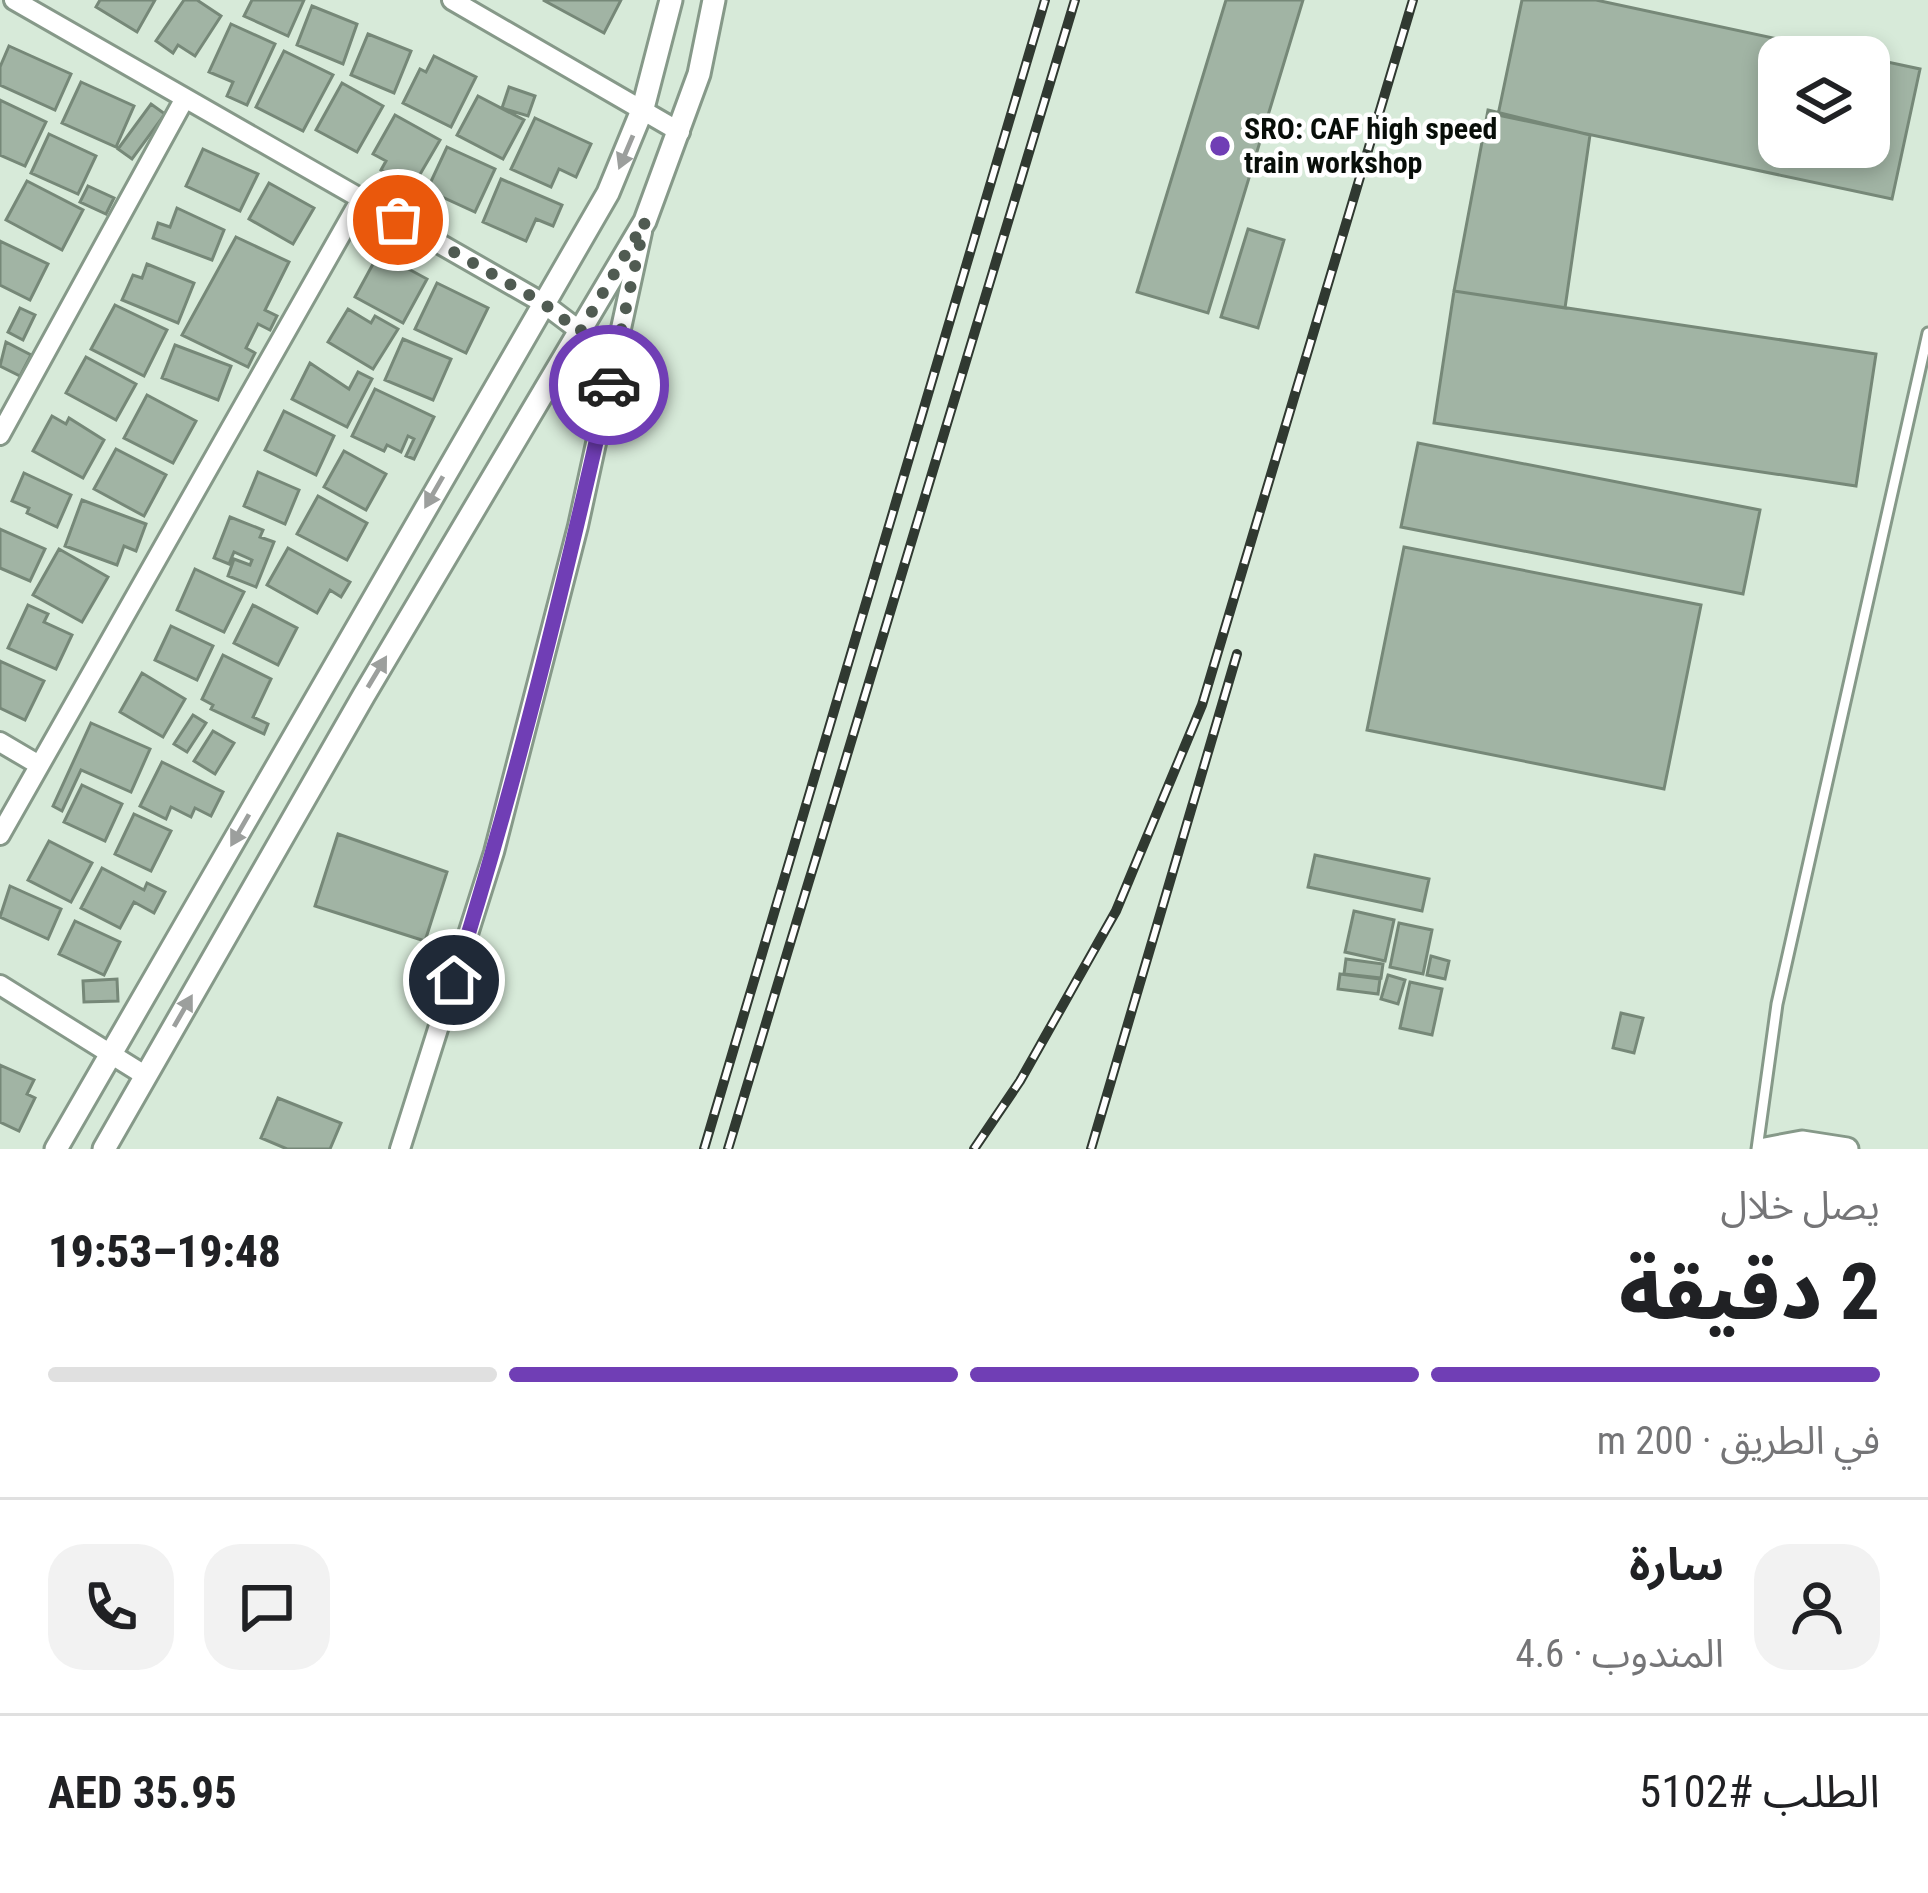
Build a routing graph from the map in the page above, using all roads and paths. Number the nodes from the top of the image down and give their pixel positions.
1 (14, 0) edge
2 (452, 0) edge
3 (671, 0) edge
4 (714, 0) edge
5 (185, 98) junction
6 (643, 108) junction
7 (680, 132) junction
8 (362, 199) junction
9 (645, 221) junction
10 (543, 303) junction
11 (580, 332) junction
12 (1928, 333) edge
13 (0, 435) edge
14 (0, 742) edge
15 (39, 765) junction
16 (0, 835) edge
17 (0, 985) edge
18 (111, 1053) junction
19 (146, 1076) junction
20 (56, 1149) edge
21 (104, 1149) edge
22 (400, 1149) edge
23 (1761, 1149) edge
24 (1847, 1149) edge

1 - 5 street
2 - 6 street
3 - 6 street
4 - 7 street
5 - 8 street
5 - 13 street
6 - 7 street
6 -> 10 street
7 - 9 street
8 - 10 street
8 - 15 street
9 - 11 street
9 - 22 street
10 - 11 street
10 -> 18 street
19 -> 11 street
12 - 23 lane
14 - 15 street
15 - 16 street
17 - 18 street
18 - 19 street
18 - 20 street
19 - 21 street
23 - 24 street

